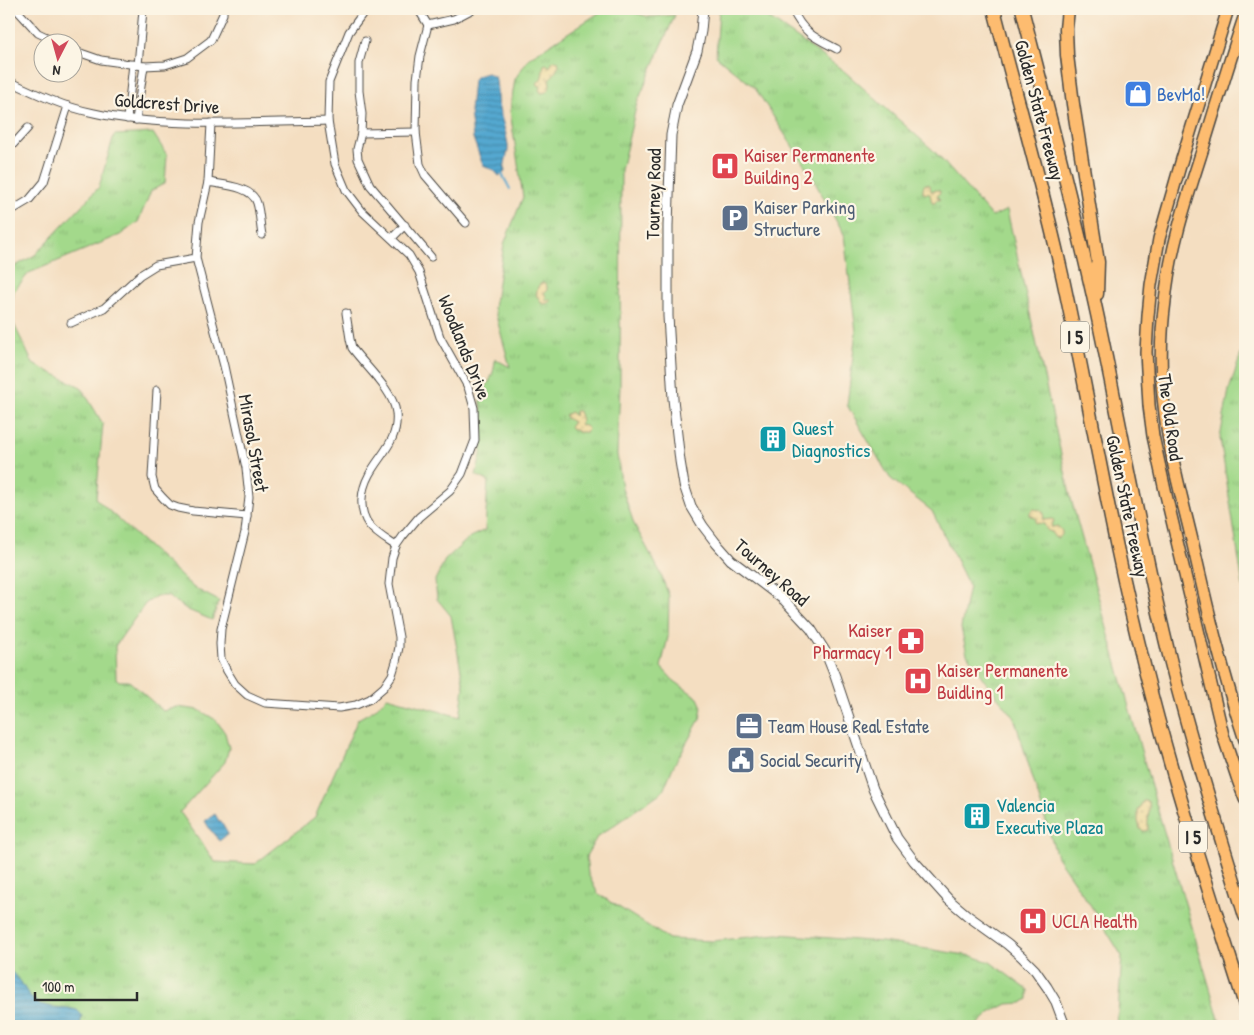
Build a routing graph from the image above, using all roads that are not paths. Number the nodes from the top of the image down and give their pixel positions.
1 (16, 9) edge
2 (142, 9) edge
3 (223, 9) edge
4 (366, 9) edge
5 (418, 9) edge
6 (473, 9) edge
7 (703, 9) edge
8 (792, 9) edge
9 (994, 9) edge
10 (1022, 9) edge
11 (1068, 9) edge
12 (1228, 9) edge
13 (1245, 15) edge
14 (428, 24) junction
15 (37, 32) edge
16 (365, 41) dead end
17 (837, 49) dead end
18 (82, 53) edge
19 (138, 65) junction
20 (9, 81) edge
21 (68, 106) junction
22 (127, 119) junction
23 (136, 120) junction
24 (328, 121) junction
25 (211, 123) junction
26 (28, 128) dead end
27 (416, 132) junction
28 (361, 133) junction
29 (9, 148) edge
30 (208, 182) junction
31 (9, 212) edge
32 (466, 223) dead end
33 (405, 225) junction
34 (262, 235) dead end
35 (392, 238) junction
36 (431, 257) dead end
37 (196, 258) junction
38 (346, 313) dead end
39 (1097, 313) junction
40 (71, 323) dead end
41 (157, 390) dead end
42 (247, 516) junction
43 (396, 546) junction
44 (370, 699) joint
45 (1245, 740) edge
46 (1245, 799) edge
47 (1245, 916) edge
48 (1245, 1005) edge
49 (1065, 1026) edge

1 - 15 street
2 - 19 street
3 - 19 street
4 - 24 street, Woodlands Drive
5 - 14 street
6 - 14 street
7 - 49 street, Tourney Road
8 - 17 street
9 - 48 highway, Golden State Freeway / I 5
10 - 39 highway, Golden State Freeway / I 5
11 - 39 highway
12 - 46 main road, The Old Road
13 - 45 main road, The Old Road
14 - 27 street
16 - 28 street
18 - 19 street
19 - 22 street
19 - 23 street
20 - 21 street, Goldcrest Drive
21 - 22 street, Goldcrest Drive
21 - 31 street
22 - 23 street, Goldcrest Drive
23 - 25 street, Goldcrest Drive
24 - 25 street, Goldcrest Drive
24 - 35 street, Woodlands Drive
25 - 30 street, Mirasol Street
26 - 29 street
27 - 28 street
27 - 32 street
28 - 33 street
30 - 34 street
30 - 37 street, Mirasol Street
33 - 35 street
33 - 36 street
35 - 43 street, Woodlands Drive
37 - 40 street
37 - 42 street, Mirasol Street
38 - 43 street
39 - 47 highway, Golden State Freeway / I 5
41 - 42 street
42 - 44 street, Mirasol Street
43 - 44 street, Woodlands Drive

